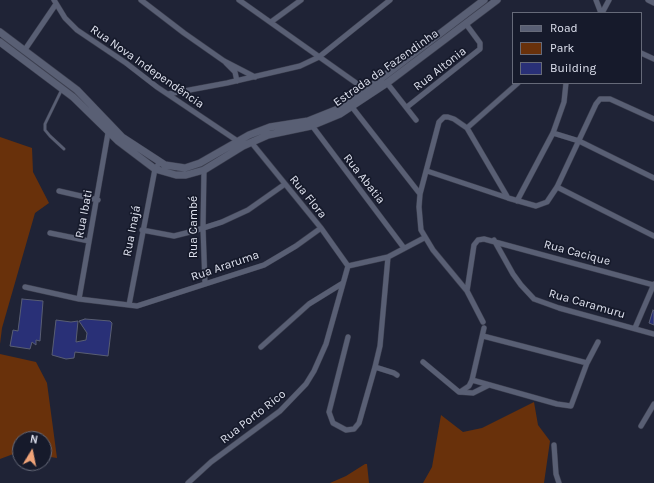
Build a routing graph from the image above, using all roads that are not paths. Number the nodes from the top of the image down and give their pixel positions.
1 (142, 0) edge
2 (239, 0) edge
3 (301, 0) edge
4 (390, 0) edge
5 (484, 0) edge
6 (497, 0) edge
7 (596, 0) edge
8 (609, 0) edge
9 (648, 0) edge
10 (55, 2) edge
11 (654, 3) edge
12 (602, 12) edge
13 (603, 12) edge
14 (271, 22) junction
15 (466, 24) junction
16 (0, 32) edge
17 (0, 42) edge
18 (24, 51) junction
19 (642, 53) edge
20 (319, 57) junction
21 (654, 59) edge
22 (224, 61) junction
23 (253, 78) junction
24 (237, 81) junction
25 (387, 84) junction
26 (517, 84) edge
27 (566, 84) edge
28 (62, 88) junction
29 (366, 90) junction
30 (184, 91) junction
31 (168, 94) junction
32 (178, 101) junction
33 (352, 107) junction
34 (407, 107) junction
35 (654, 119) edge
36 (416, 120) dead end
37 (310, 124) junction
38 (467, 128) junction
39 (108, 133) junction
40 (554, 133) junction
41 (578, 141) junction
42 (251, 142) junction
43 (240, 143) junction
44 (64, 149) dead end
45 (160, 162) junction
46 (155, 169) junction
47 (204, 170) junction
48 (427, 171) junction
49 (654, 178) edge
50 (285, 184) junction
51 (557, 187) junction
52 (60, 191) dead end
53 (420, 194) junction
54 (508, 198) junction
55 (98, 200) junction
56 (517, 201) junction
57 (203, 228) junction
58 (321, 228) junction
59 (142, 230) junction
60 (50, 232) dead end
61 (654, 236) edge
62 (424, 238) junction
63 (494, 240) junction
64 (89, 241) junction
65 (404, 248) junction
66 (388, 257) junction
67 (348, 266) junction
68 (343, 282) junction
69 (205, 284) junction
70 (654, 284) edge
71 (26, 287) dead end
72 (467, 291) junction
73 (79, 299) junction
74 (129, 306) junction
75 (635, 328) junction
76 (654, 334) edge
77 (483, 336) junction
78 (348, 337) dead end
79 (598, 342) dead end
80 (260, 347) dead end
81 (423, 362) dead end
82 (587, 363) junction
83 (375, 367) junction
84 (397, 375) dead end
85 (472, 380) junction
86 (489, 385) junction
87 (459, 392) junction
88 (654, 404) edge
89 (642, 426) dead end
90 (554, 445) dead end
91 (188, 483) edge
92 (559, 483) edge

1 - 22 street
2 - 14 street
3 - 14 street
4 - 20 street
5 - 29 main road, Estrada da Fazendinha
6 - 15 main road, Estrada da Fazendinha
7 - 12 street
8 - 13 street
9 - 11 street
10 - 18 street
10 - 31 street, Rua Nova Independência
14 - 20 street
15 - 25 main road, Estrada da Fazendinha
15 - 34 street, Rua Altonia
16 - 18 main road, Estrada da Fazendinha
17 - 28 main road, Estrada da Fazendinha
18 - 45 main road, Estrada da Fazendinha
19 - 21 street
20 - 23 street
20 - 29 street
22 - 23 street
22 - 24 street
23 - 24 street
24 - 30 street
25 - 33 main road, Estrada da Fazendinha
25 - 34 street
26 - 38 street
27 - 40 street
28 - 39 main road, Estrada da Fazendinha
28 - 44 lane
29 - 37 main road, Estrada da Fazendinha
30 - 31 street
30 - 32 street
31 - 32 street, Rua Nova Independência
32 - 43 street, Rua Nova Independência
33 - 37 main road, Estrada da Fazendinha
33 - 53 street
34 - 36 street
35 - 41 street
37 - 42 main road, Estrada da Fazendinha
37 - 43 main road, Estrada da Fazendinha
37 - 65 street, Rua Abatia
38 - 48 street
38 - 54 street
39 - 46 main road, Estrada da Fazendinha
39 - 55 street, Rua Ibati
40 - 41 street
40 - 56 street
41 - 49 street
41 - 51 street
42 - 43 main road, Estrada da Fazendinha
42 - 50 street, Rua Flora
43 - 45 main road, Estrada da Fazendinha
43 - 47 main road, Estrada da Fazendinha
45 - 46 street, Rua Inajá
46 - 47 main road, Estrada da Fazendinha
46 - 59 street, Rua Inajá
47 - 57 street, Rua Cambé
48 - 53 street
48 - 54 street
50 - 57 street
50 - 58 street, Rua Flora
51 - 56 street
51 - 61 street
52 - 55 street
53 - 62 street
54 - 56 street
55 - 64 street, Rua Ibati
57 - 59 street
57 - 69 street, Rua Cambé
58 - 67 street, Rua Flora
58 - 69 street, Rua Araruma
59 - 74 street, Rua Inajá
60 - 64 street
62 - 65 street
62 - 72 street
63 - 70 street, Rua Cacique
63 - 72 street
63 - 75 street, Rua Caramuru
64 - 73 street, Rua Ibati
65 - 66 street
66 - 67 street
66 - 83 street
67 - 68 street, Rua Porto Rico
68 - 80 street
68 - 91 street, Rua Porto Rico
69 - 74 street, Rua Araruma
70 - 75 street
71 - 73 street, Rua Araruma
72 - 77 street
73 - 74 street, Rua Araruma
75 - 76 street, Rua Caramuru
77 - 82 street
77 - 85 street
78 - 83 street
79 - 82 street
81 - 87 street
82 - 86 street
83 - 84 street
85 - 86 street
85 - 87 street
86 - 87 street
88 - 89 street
90 - 92 street

